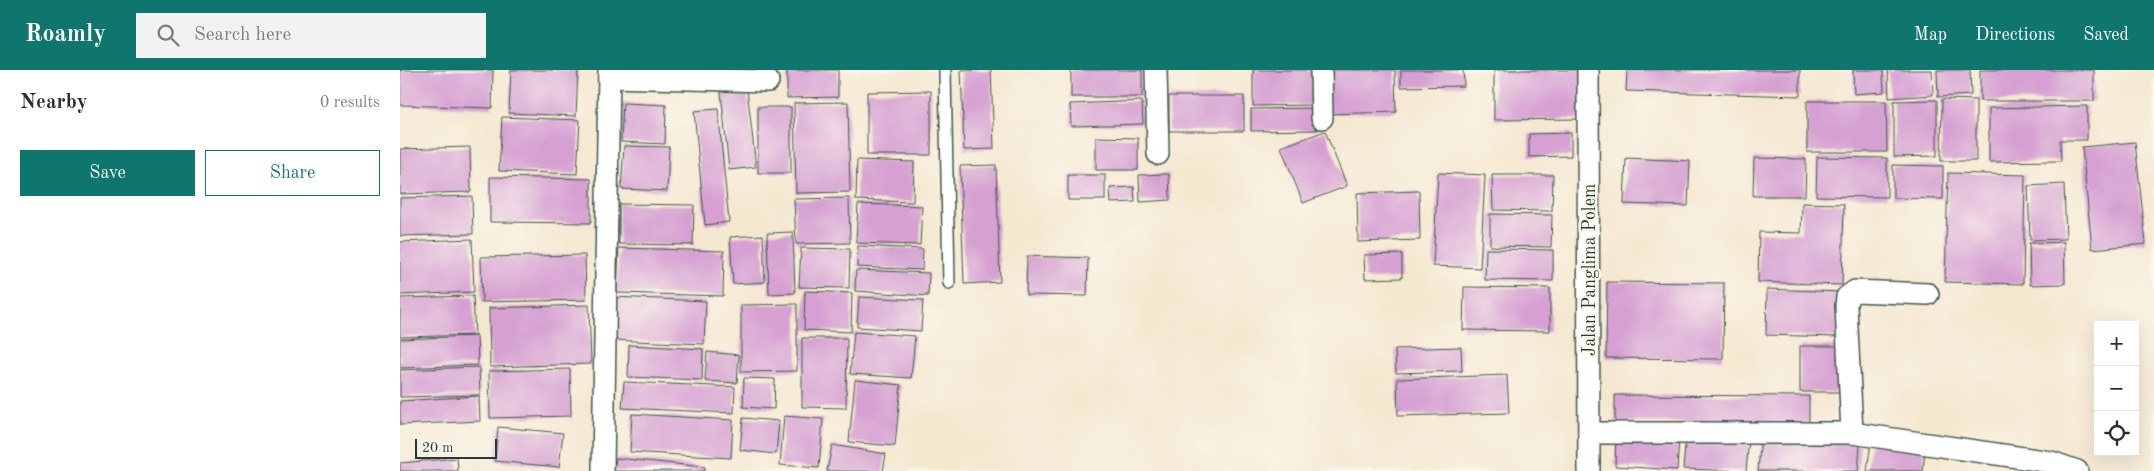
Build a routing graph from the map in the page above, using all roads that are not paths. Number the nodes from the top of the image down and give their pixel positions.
1 (945, 70) edge
2 (1156, 70) edge
3 (1321, 70) edge
4 (1588, 70) edge
5 (609, 74) edge
6 (768, 81) dead end
7 (1322, 118) dead end
8 (1158, 154) dead end
9 (949, 283) dead end
10 (1928, 294) dead end
11 (1589, 433) junction
12 (1852, 433) junction
13 (603, 471) edge
14 (1589, 471) edge
15 (2077, 471) edge

1 - 9 lane
2 - 8 street
3 - 7 street
4 - 11 street, Jalan Panglima Polem
5 - 6 street
5 - 13 street
10 - 12 street
11 - 12 street
11 - 14 street, Jalan Panglima Polem
12 - 15 street

